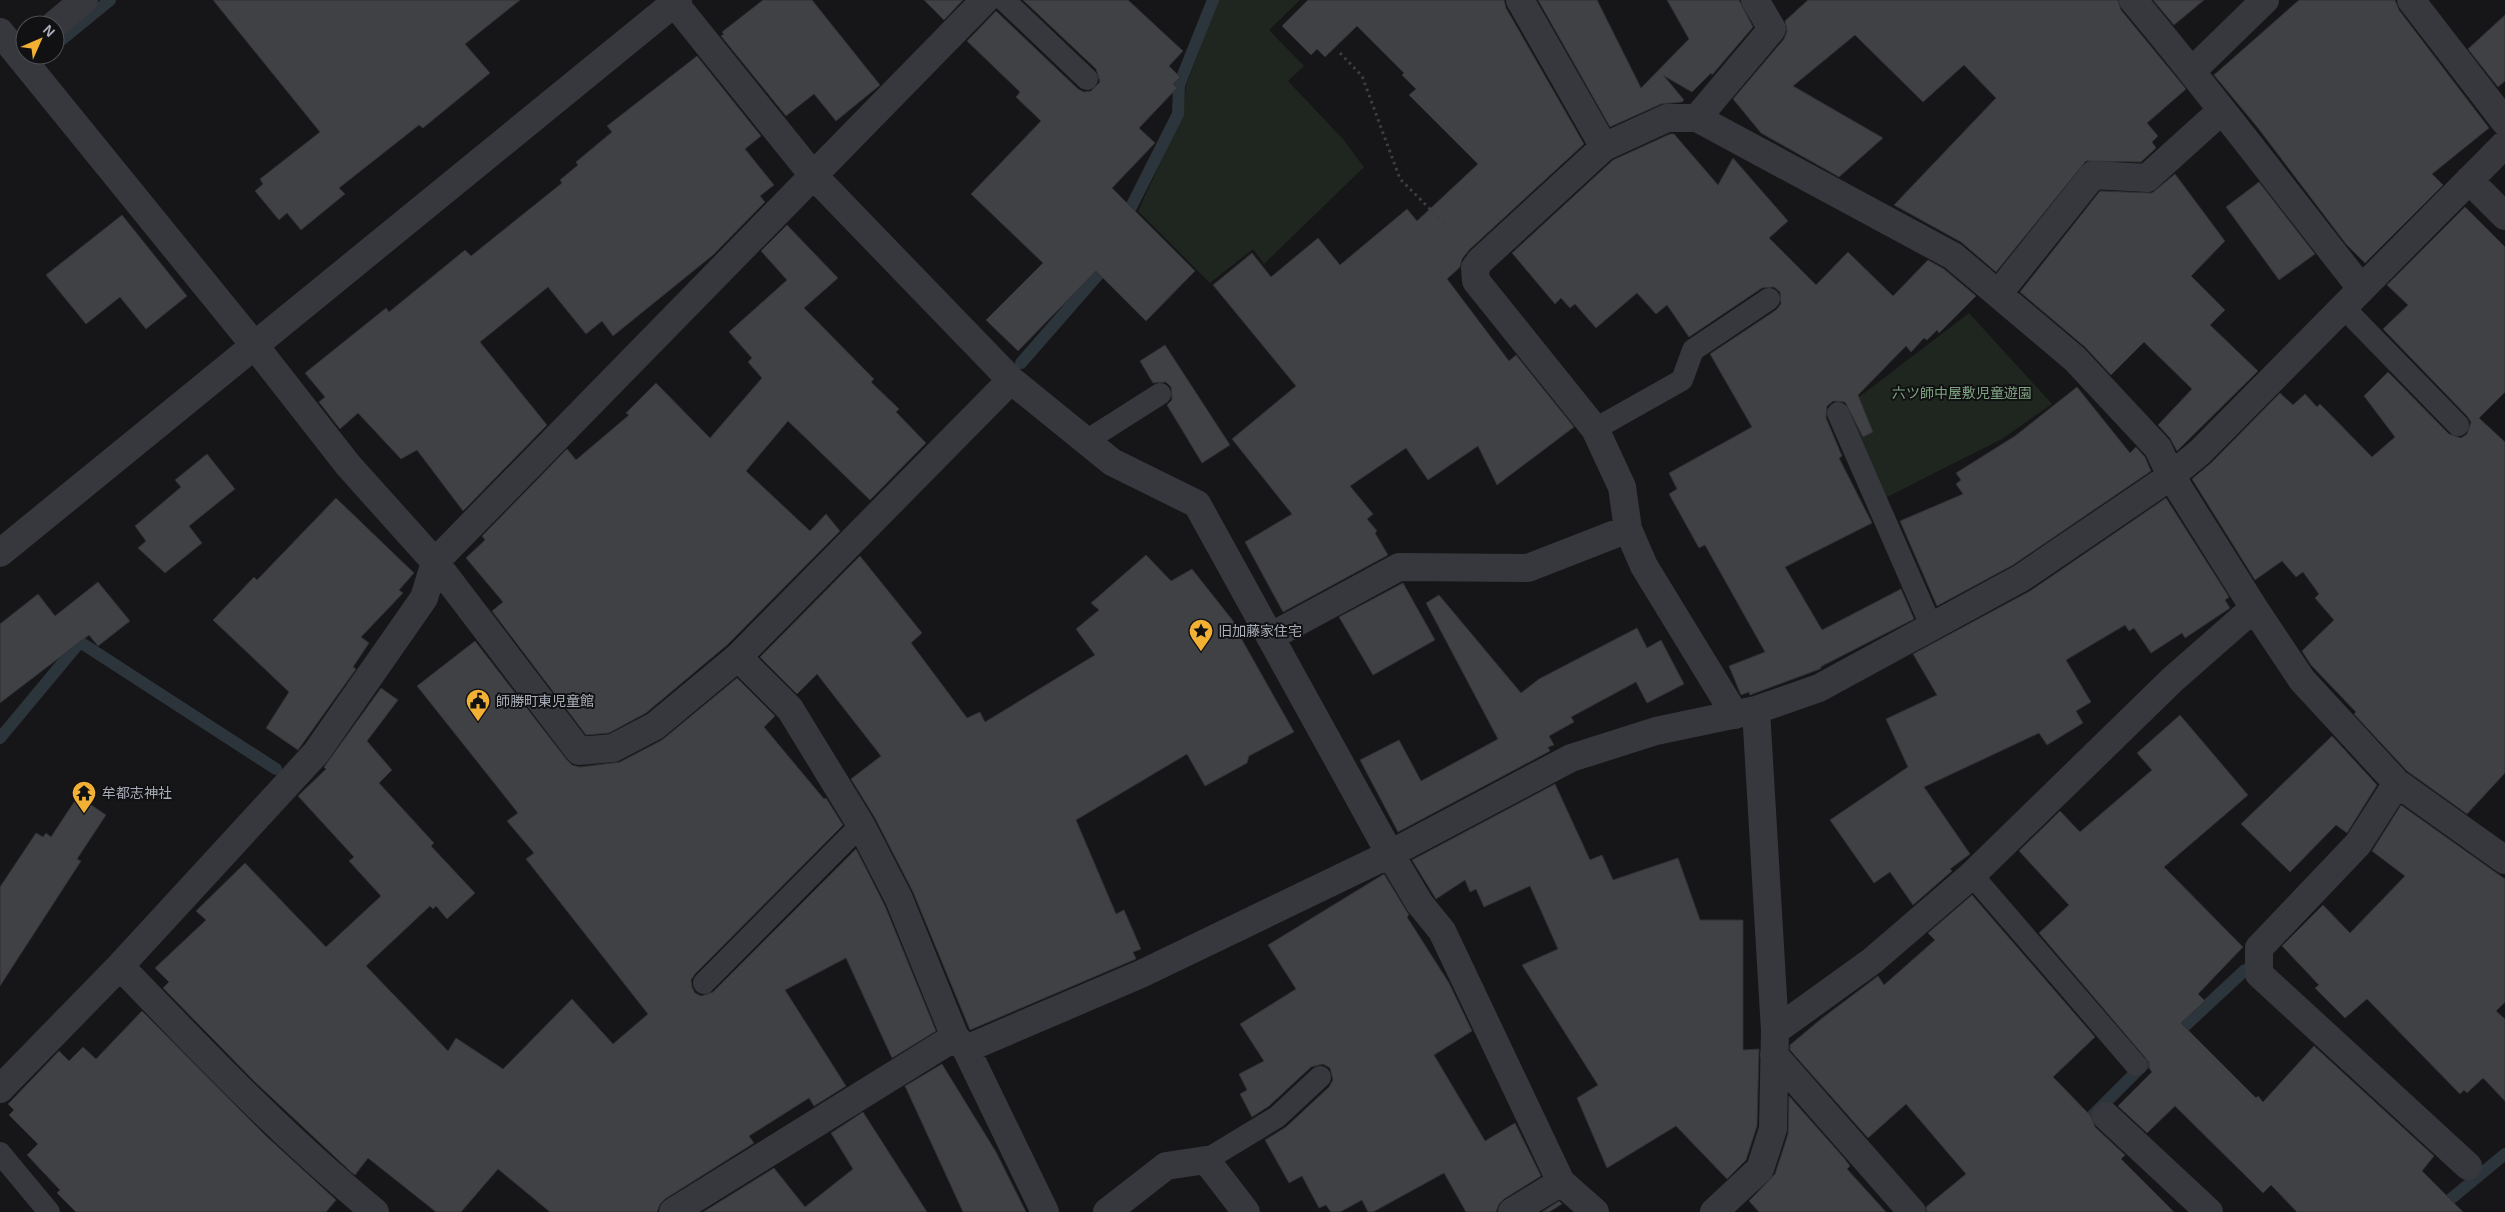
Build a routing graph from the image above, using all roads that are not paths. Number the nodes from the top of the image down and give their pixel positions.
1 (84, 0) edge
2 (985, 0) edge
3 (1004, 0) edge
4 (1520, 0) edge
5 (1755, 0) edge
6 (2133, 0) edge
7 (2265, 0) edge
8 (2410, 0) edge
9 (675, 1) edge
10 (65, 16) edge
11 (0, 32) edge
12 (14, 58) edge
13 (2193, 70) junction
14 (1087, 79) dead end
15 (2221, 111) junction
16 (1697, 118) junction
17 (2505, 122) edge
18 (2505, 144) edge
19 (1604, 147) junction
20 (812, 174) junction
21 (2469, 180) junction
22 (2505, 216) edge
23 (1998, 294) junction
24 (2352, 297) junction
25 (1770, 299) dead end
26 (255, 346) junction
27 (1010, 380) junction
28 (1160, 394) dead end
29 (1838, 414) dead end
30 (2458, 425) dead end
31 (1595, 429) junction
32 (1086, 441) junction
33 (2170, 476) junction
34 (1628, 529) junction
35 (0, 553) edge
36 (435, 562) junction
37 (2254, 608) junction
38 (1932, 628) junction
39 (1270, 637) junction
40 (738, 657) junction
41 (1745, 713) junction
42 (2397, 783) junction
43 (861, 825) junction
44 (1390, 854) junction
45 (2505, 860) edge
46 (1972, 875) junction
47 (120, 966) junction
48 (704, 983) dead end
49 (961, 1043) junction
50 (1775, 1043) junction
51 (2136, 1065) dead end
52 (1320, 1077) dead end
53 (0, 1089) edge
54 (2106, 1116) dead end
55 (0, 1153) edge
56 (1206, 1160) junction
57 (2468, 1166) dead end
58 (1561, 1182) junction
59 (48, 1212) edge
60 (375, 1212) edge
61 (673, 1212) edge
62 (1044, 1212) edge
63 (1107, 1212) edge
64 (1246, 1212) edge
65 (1512, 1212) edge
66 (1596, 1212) edge
67 (1714, 1212) edge
68 (1912, 1212) edge
69 (2209, 1212) edge

1 - 10 street
2 - 20 street
3 - 14 lane
4 - 19 street
5 - 16 street
6 - 13 street
7 - 13 street
8 - 17 street
9 - 20 street
9 - 26 street
11 - 12 street
12 - 26 street
13 - 15 street
15 - 23 street
15 - 24 street
16 - 19 street
16 - 23 street
18 - 21 street
19 - 31 street
20 - 27 street
20 - 36 street
21 - 22 street
21 - 24 street
23 - 33 street
24 - 30 lane
24 - 33 street
25 - 31 lane
26 - 35 street
26 - 36 street
27 - 32 street
27 - 40 street
28 - 32 lane
29 - 38 lane
31 - 34 street
32 - 39 street
33 - 37 street
33 - 38 street
34 - 39 street
34 - 41 street
36 - 40 street
36 - 47 street
37 - 42 street
37 - 46 street
38 - 41 street
39 - 44 street
40 - 43 street
41 - 44 street
41 - 50 street
42 - 45 street
42 - 57 street
43 - 48 lane
43 - 49 street
44 - 49 street
44 - 58 street
46 - 50 street
46 - 51 lane
47 - 53 street
47 - 60 street
49 - 61 street
49 - 62 street
50 - 67 street
50 - 68 street
52 - 56 lane
54 - 69 street
55 - 59 lane
56 - 63 street
56 - 64 street
58 - 65 street
58 - 66 street

